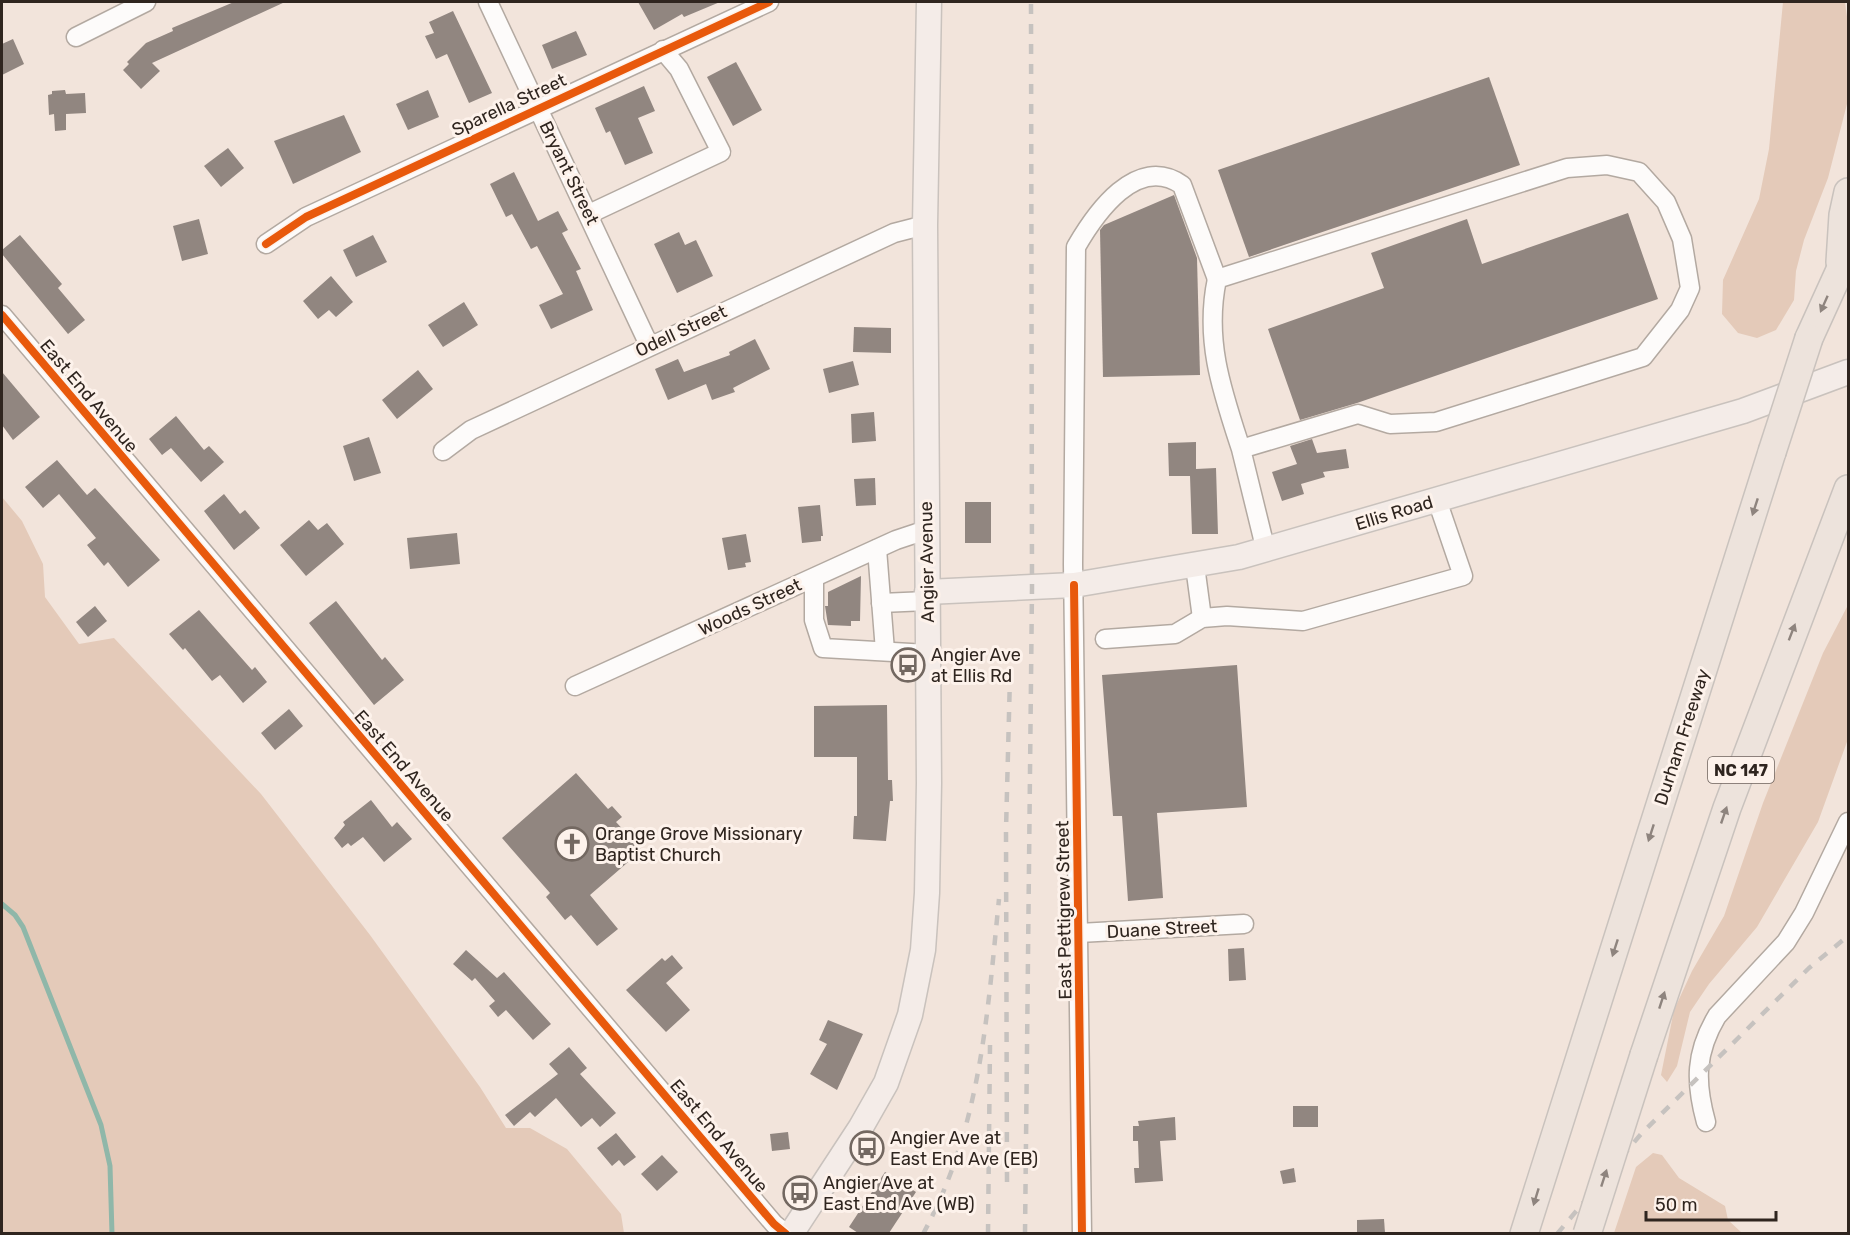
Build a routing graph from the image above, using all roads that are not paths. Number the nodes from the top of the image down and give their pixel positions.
1 (146, 2) edge
2 (488, 2) edge
3 (769, 2) edge
4 (929, 2) edge
5 (76, 37) dead end
6 (663, 50) junction
7 (537, 108) junction
8 (1848, 192) edge
9 (589, 214) junction
10 (925, 225) junction
11 (266, 244) dead end
12 (1848, 244) edge
13 (1840, 270) junction
14 (1217, 279) junction
15 (2, 315) edge
16 (649, 345) junction
17 (1848, 372) edge
18 (1241, 448) junction
19 (443, 451) dead end
20 (1848, 489) edge
21 (1437, 500) junction
22 (926, 530) junction
23 (877, 549) junction
24 (1266, 551) junction
25 (1195, 566) junction
26 (814, 578) junction
27 (1074, 585) junction
28 (927, 596) junction
29 (881, 603) junction
30 (1202, 618) junction
31 (1105, 639) dead end
32 (885, 651) junction
33 (928, 654) junction
34 (575, 686) dead end
35 (1848, 822) edge
36 (1244, 924) dead end
37 (1079, 933) junction
38 (1706, 1122) dead end
39 (786, 1233) edge
40 (791, 1233) edge
41 (1082, 1233) edge
42 (1524, 1233) edge
43 (1587, 1233) edge

1 - 5 street
2 - 7 street, Bryant Street
3 - 6 street, Sparella Street
4 - 10 main road, Angier Avenue
6 - 7 street, Sparella Street
6 - 9 street
7 - 9 street, Bryant Street
7 - 11 street, Sparella Street
8 - 13 highway
9 - 16 street, Bryant Street
10 - 16 street, Odell Street
10 - 22 main road, Angier Avenue
12 - 13 highway, Durham Freeway
13 -> 42 highway, Durham Freeway, bridge
14 - 18 street
14 - 18 street
14 - 27 street, East Pettigrew Street
15 - 39 street, East End Avenue
16 - 19 street, Odell Street
17 - 21 main road, Ellis Road
18 - 24 street
43 -> 20 highway, NC 147, bridge
21 - 24 main road, Ellis Road
21 - 30 street
22 - 23 street, Woods Street
22 - 28 main road, Angier Avenue
23 - 26 street, Woods Street
23 - 29 street
24 - 25 main road, Ellis Road
25 - 27 main road, Ellis Road
25 - 30 street
26 - 32 street
26 - 34 street, Woods Street
27 - 28 main road, Ellis Road
27 - 37 street, East Pettigrew Street
28 - 29 street
28 - 33 main road, Angier Avenue
29 - 32 street
30 - 31 street
32 - 33 street
33 - 40 main road, Angier Avenue
35 - 38 street
36 - 37 street, Duane Street
37 - 41 street, East Pettigrew Street

